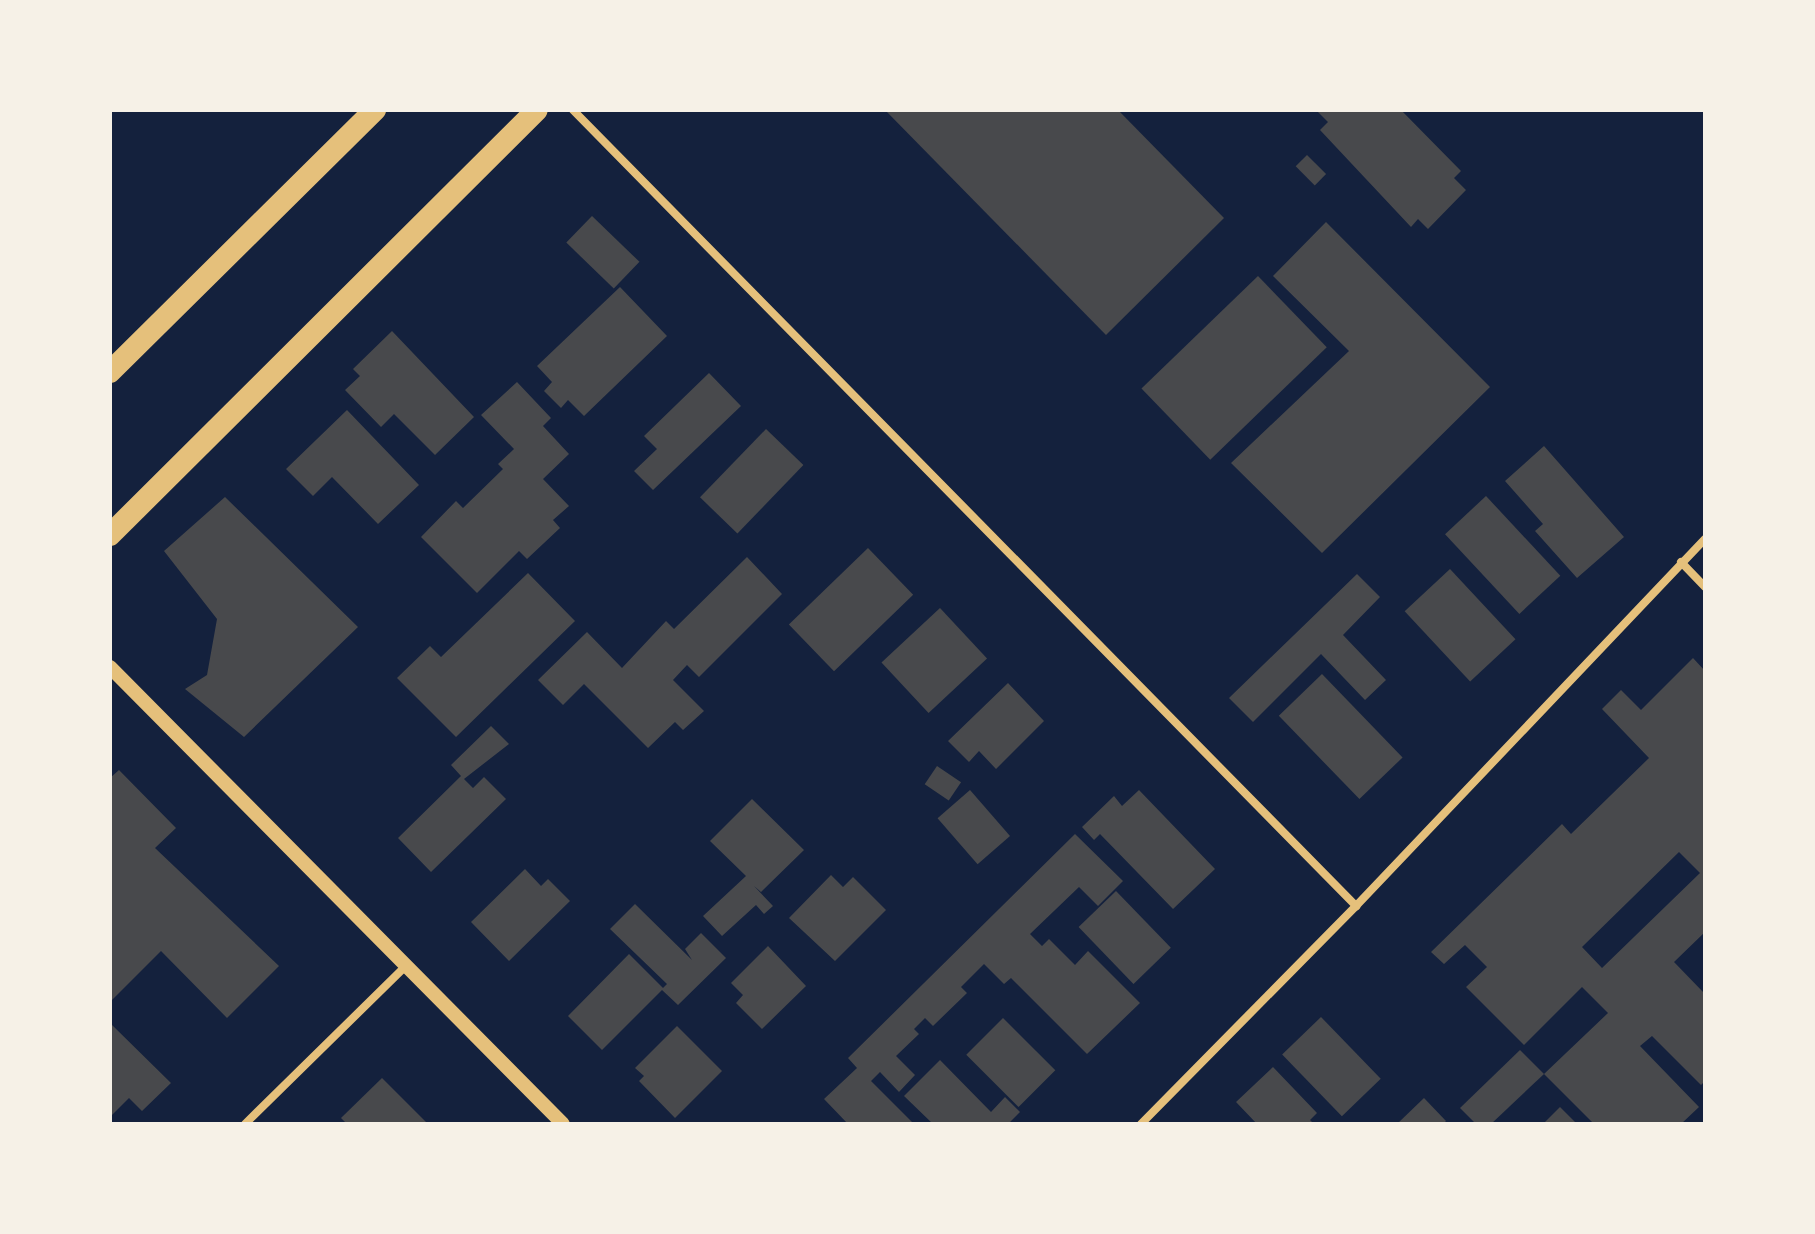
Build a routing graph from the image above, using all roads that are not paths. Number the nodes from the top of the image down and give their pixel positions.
1 (375, 110) edge
2 (537, 110) edge
3 (573, 110) edge
4 (110, 372) edge
5 (110, 535) edge
6 (1705, 539) edge
7 (1681, 562) junction
8 (1705, 587) edge
9 (110, 667) edge
10 (1356, 906) junction
11 (408, 964) junction
12 (245, 1124) edge
13 (563, 1124) edge
14 (1141, 1124) edge

1 - 4 highway
2 - 5 highway
3 - 10 street
6 - 7 street
7 - 8 street
7 - 10 street
9 - 11 street
10 - 14 street
11 - 12 street
11 - 13 street

